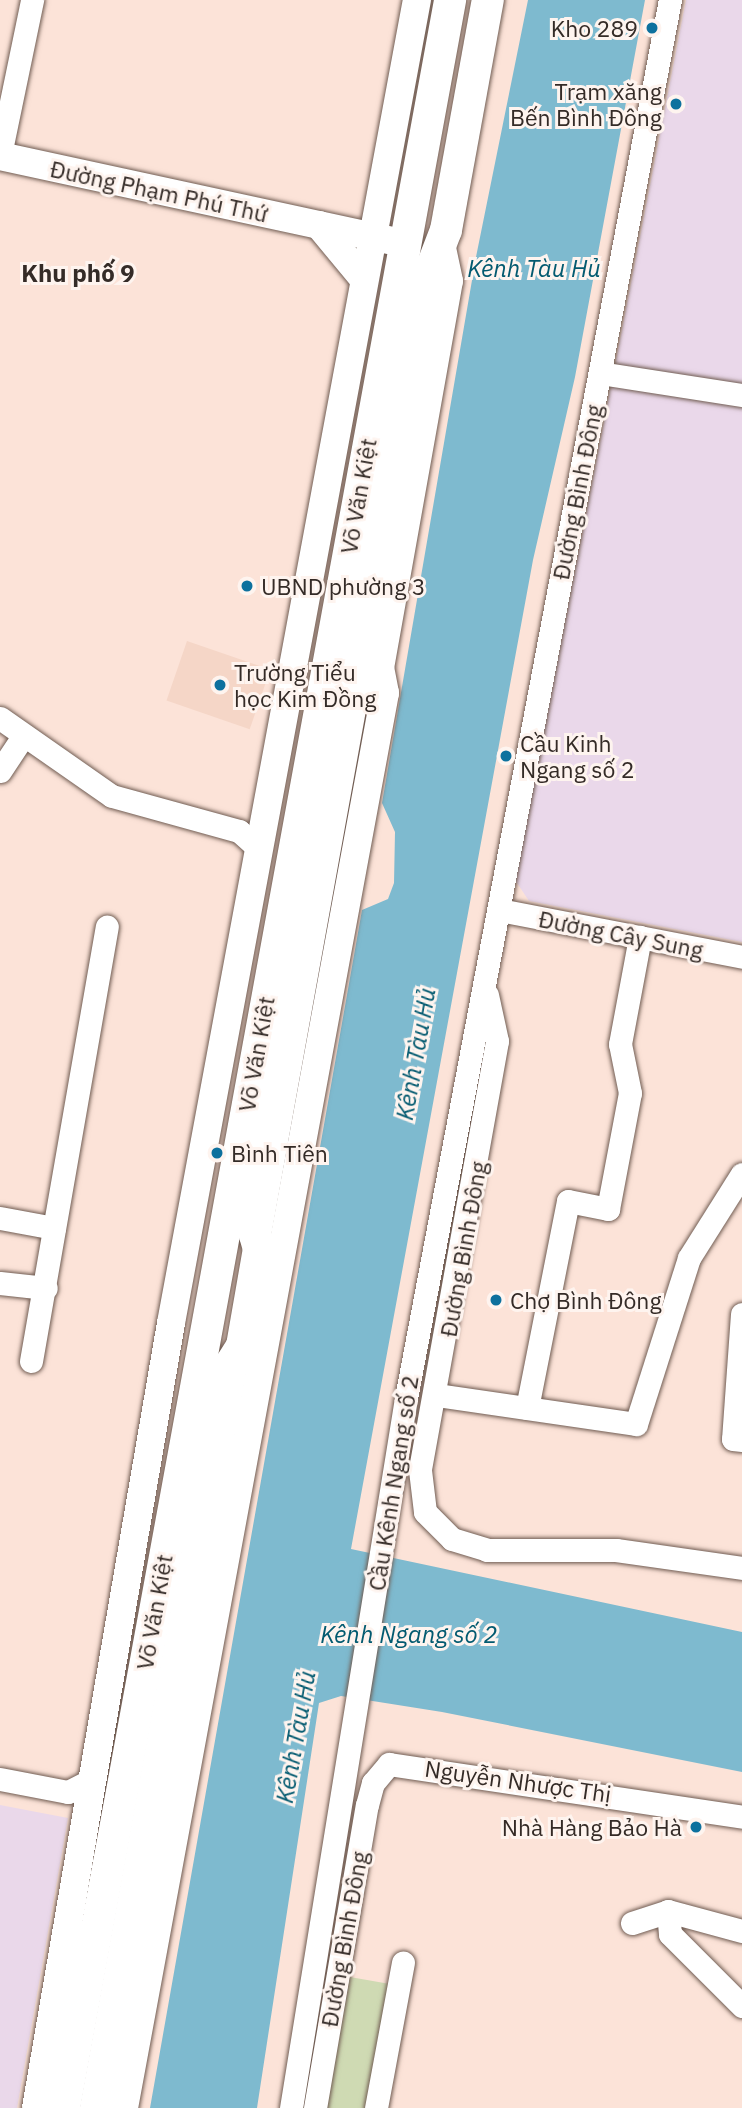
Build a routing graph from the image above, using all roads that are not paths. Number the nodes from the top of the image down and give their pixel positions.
1 (32, 0) edge
2 (416, 0) edge
3 (450, 0) edge
4 (488, 0) edge
5 (670, 0) edge
6 (0, 155) edge
7 (376, 200) junction
8 (319, 225) junction
9 (364, 235) junction
10 (403, 243) junction
11 (442, 248) junction
12 (362, 277) junction
13 (600, 373) junction
14 (742, 395) edge
15 (380, 667) junction
16 (0, 718) edge
17 (24, 735) junction
18 (0, 771) edge
19 (249, 840) junction
20 (499, 910) junction
21 (107, 927) dead end
22 (640, 937) junction
23 (742, 957) edge
24 (485, 984) junction
25 (477, 1026) joint
26 (742, 1174) edge
27 (0, 1219) edge
28 (54, 1228) junction
29 (259, 1249) junction
30 (0, 1283) edge
31 (46, 1288) junction
32 (742, 1314) edge
33 (242, 1346) junction
34 (32, 1361) dead end
35 (437, 1395) junction
36 (527, 1408) junction
37 (738, 1439) edge
38 (742, 1568) edge
39 (381, 1773) joint
40 (0, 1779) edge
41 (94, 1779) junction
42 (68, 1792) junction
43 (88, 1817) junction
44 (742, 1817) edge
45 (668, 1911) junction
46 (632, 1923) dead end
47 (742, 1931) edge
48 (402, 1962) dead end
49 (742, 2006) edge
50 (36, 2108) edge
51 (64, 2108) edge
52 (96, 2108) edge
53 (111, 2108) edge
54 (124, 2108) edge
55 (291, 2108) edge
56 (315, 2108) edge
57 (376, 2108) edge

1 - 6 street
2 - 7 main road, Võ Văn Kiệt
3 - 10 highway, Võ Văn Kiệt
4 - 11 highway, Võ Văn Kiệt
5 - 13 street, Đường Bình Đông
6 - 8 main road, Đường Phạm Phú Thứ
7 - 8 main road
7 - 9 main road, Võ Văn Kiệt
8 - 9 main road, Đường Phạm Phú Thứ
8 - 12 main road
9 - 10 main road, Đường Phạm Phú Thứ
9 - 12 main road, Võ Văn Kiệt
10 - 11 highway
10 - 51 highway, Võ Văn Kiệt
11 - 15 main road, Võ Văn Kiệt
11 - 29 highway, Võ Văn Kiệt
12 - 19 main road, Võ Văn Kiệt
13 - 14 street
13 - 20 street, Đường Bình Đông
15 - 29 main road, Võ Văn Kiệt
15 - 54 main road, Võ Văn Kiệt
16 - 17 street
17 - 18 street
17 - 19 street
19 - 41 main road, Võ Văn Kiệt
20 - 22 street, Đường Cây Sung
20 - 24 street, Đường Bình Đông
21 - 28 street
22 - 23 street, Đường Cây Sung
22 - 36 street
24 - 25 street, Đường Bình Đông
24 - 35 street, Đường Bình Đông
25 - 55 street, Cầu Kênh Ngang số 2
26 - 36 street
27 - 28 street
28 - 31 street
29 - 33 highway, Võ Văn Kiệt
30 - 31 street
31 - 34 street
32 - 37 street
33 - 52 highway, Võ Văn Kiệt
33 - 53 main road, Võ Văn Kiệt
35 - 36 street
35 - 38 street, Đường Bình Đông
39 - 44 street, Nguyễn Nhược Thị
39 - 56 street, Đường Bình Đông
40 - 42 street
41 - 42 street
41 - 43 main road, Võ Văn Kiệt
42 - 43 street
43 - 50 main road, Võ Văn Kiệt
45 - 46 street
45 - 47 street
45 - 49 street
48 - 57 street

